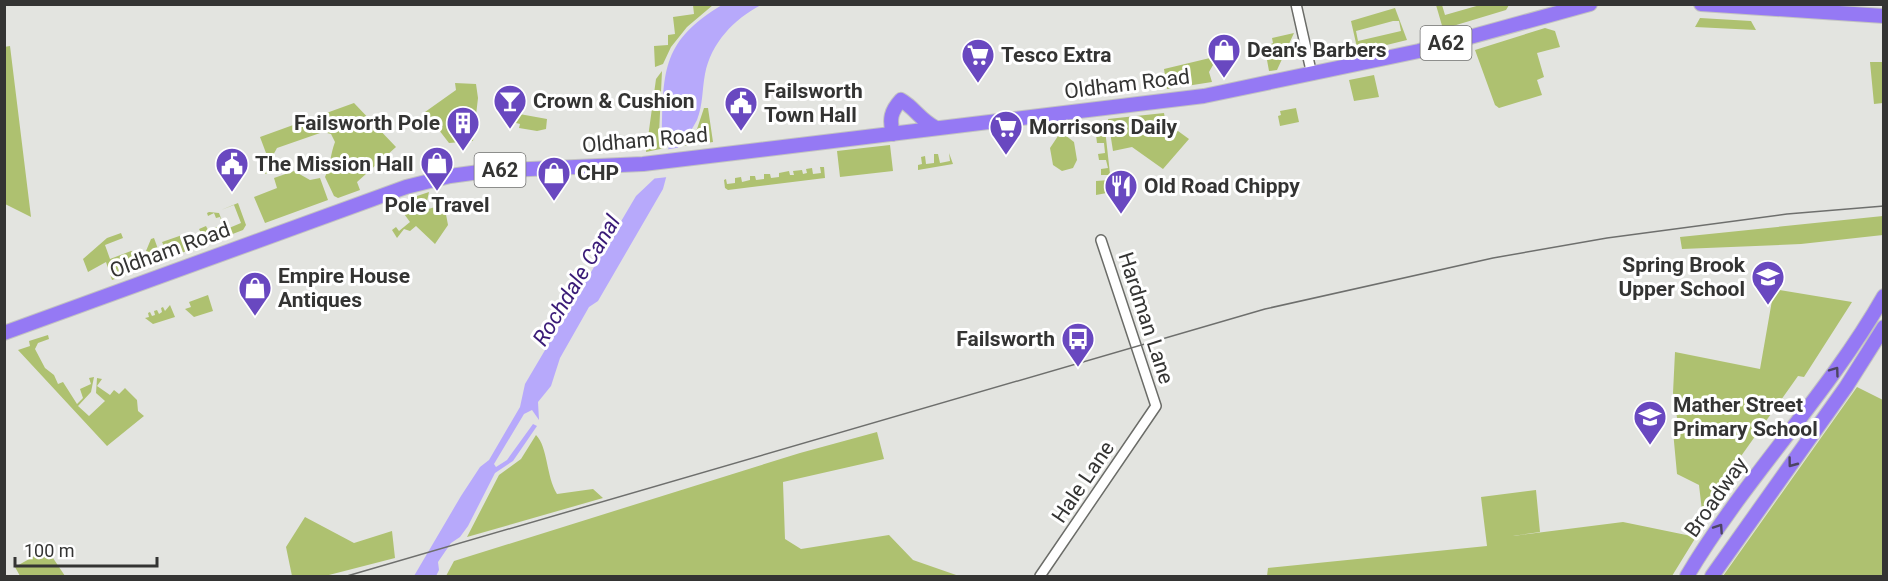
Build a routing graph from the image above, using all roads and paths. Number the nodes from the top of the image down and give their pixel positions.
1 (1296, 4) edge
2 (1590, 4) edge
3 (1701, 4) edge
4 (1884, 16) edge
5 (1312, 75) junction
6 (936, 128) junction
7 (893, 134) junction
8 (1101, 240) dead end
9 (1884, 296) edge
10 (1884, 327) edge
11 (4, 333) edge
12 (1155, 408) joint
13 (1040, 576) edge
14 (1687, 576) edge
15 (1712, 576) edge

1 - 5 street
2 - 5 highway, Oldham Road / A62
3 - 4 highway
5 - 6 highway, Oldham Road / A62
6 - 7 highway, Oldham Road / A62
6 - 7 highway
7 - 11 highway, Oldham Road / A62
8 - 12 street, Hardman Lane
14 -> 9 highway, Broadway
10 -> 15 highway, Broadway
12 - 13 street, Hale Lane

